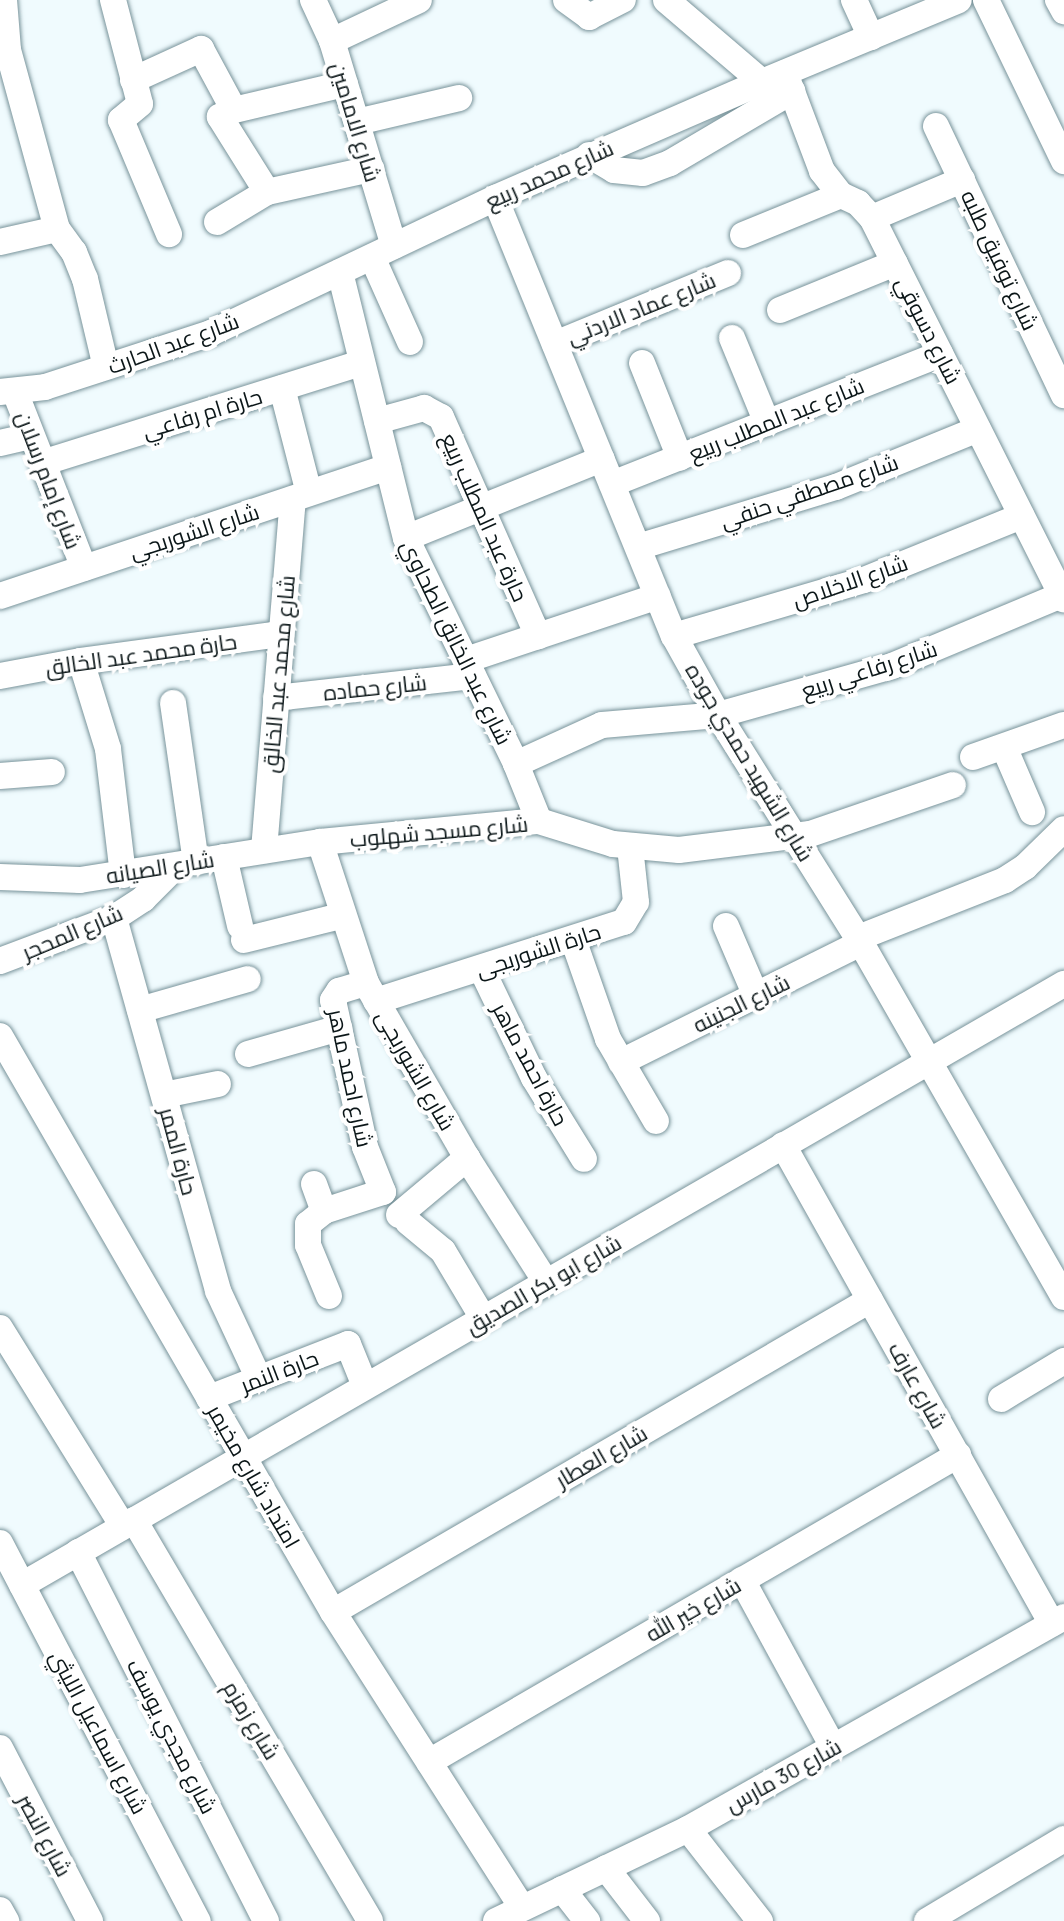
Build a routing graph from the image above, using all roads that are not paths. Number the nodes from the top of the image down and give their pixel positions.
1 (4, 0) edge
2 (113, 0) edge
3 (313, 0) edge
4 (419, 0) edge
5 (566, 0) edge
6 (623, 0) edge
7 (666, 0) edge
8 (854, 0) edge
9 (959, 0) edge
10 (986, 0) edge
11 (1058, 0) edge
12 (926, 7) edge
13 (1064, 11) edge
14 (871, 37) junction
15 (332, 41) junction
16 (4, 50) edge
17 (133, 80) junction
18 (780, 82) junction
19 (345, 84) junction
20 (459, 98) dead end
21 (234, 110) junction
22 (357, 122) junction
23 (936, 126) dead end
24 (589, 155) junction
25 (1064, 161) edge
26 (371, 169) junction
27 (962, 180) junction
28 (267, 192) junction
29 (841, 195) junction
30 (495, 198) junction
31 (872, 218) junction
32 (217, 222) dead end
33 (57, 229) junction
34 (169, 234) dead end
35 (743, 235) dead end
36 (0, 242) edge
37 (383, 252) junction
38 (895, 263) junction
39 (340, 272) junction
40 (728, 273) dead end
41 (780, 310) dead end
42 (732, 338) dead end
43 (410, 342) dead end
44 (555, 344) junction
45 (940, 354) junction
46 (362, 363) junction
47 (642, 363) dead end
48 (106, 367) junction
49 (282, 388) junction
50 (8, 392) edge
51 (1064, 395) edge
52 (377, 421) junction
53 (767, 423) junction
54 (978, 429) junction
55 (31, 436) junction
56 (0, 443) edge
57 (680, 458) junction
58 (602, 459) junction
59 (42, 463) junction
60 (388, 467) junction
61 (612, 484) junction
62 (301, 496) junction
63 (481, 507) junction
64 (1022, 516) junction
65 (406, 538) junction
66 (638, 547) junction
67 (84, 568) junction
68 (0, 596) edge
69 (658, 596) junction
70 (1063, 597) edge
71 (281, 634) junction
72 (538, 636) junction
73 (674, 636) junction
74 (81, 661) junction
75 (469, 668) junction
76 (0, 676) edge
77 (276, 698) junction
78 (173, 703) dead end
79 (718, 715) junction
80 (1064, 725) edge
81 (1004, 747) junction
82 (973, 757) dead end
83 (516, 764) junction
84 (52, 772) dead end
85 (0, 776) edge
86 (953, 785) dead end
87 (1032, 812) dead end
88 (539, 821) junction
89 (1064, 829) edge
90 (794, 836) junction
91 (320, 842) junction
92 (630, 847) junction
93 (264, 850) junction
94 (224, 857) junction
95 (186, 864) junction
96 (123, 875) junction
97 (0, 877) edge
98 (341, 916) junction
99 (114, 918) junction
100 (726, 926) dead end
101 (573, 939) junction
102 (860, 941) junction
103 (0, 961) edge
104 (481, 968) junction
105 (248, 979) dead end
106 (1064, 984) edge
107 (371, 992) junction
108 (756, 996) junction
109 (140, 1010) junction
110 (339, 1028) junction
111 (0, 1036) edge
112 (248, 1054) dead end
113 (621, 1062) junction
114 (929, 1062) junction
115 (218, 1084) dead end
116 (164, 1095) junction
117 (656, 1121) dead end
118 (783, 1145) junction
119 (467, 1158) junction
120 (584, 1159) dead end
121 (314, 1184) dead end
122 (324, 1211) junction
123 (546, 1282) junction
124 (329, 1296) dead end
125 (1064, 1297) edge
126 (870, 1300) junction
127 (483, 1318) junction
128 (0, 1328) edge
129 (1064, 1361) edge
130 (259, 1379) junction
131 (365, 1386) junction
132 (209, 1398) junction
133 (1001, 1399) dead end
134 (958, 1455) junction
135 (243, 1456) junction
136 (128, 1523) junction
137 (0, 1543) edge
138 (78, 1552) junction
139 (742, 1580) junction
140 (22, 1585) junction
141 (333, 1612) junction
142 (1058, 1620) edge
143 (833, 1747) junction
144 (0, 1748) edge
145 (429, 1762) junction
146 (688, 1829) junction
147 (1064, 1839) edge
148 (606, 1868) junction
149 (562, 1889) junction
150 (522, 1908) junction
151 (90, 1921) edge
152 (198, 1921) edge
153 (266, 1921) edge
154 (370, 1921) edge
155 (496, 1921) edge
156 (587, 1921) edge
157 (647, 1921) edge
158 (760, 1921) edge
159 (929, 1921) edge

1 - 16 street
2 - 17 street
3 - 15 street, شارع الامامين
4 - 15 street
5 - 6 street
7 - 18 street
8 - 14 street
9 - 12 street
10 - 25 street
11 - 13 street
12 - 14 street
14 - 18 street
15 - 19 street, شارع الامامين
16 - 33 street
17 - 21 street
17 - 34 street
18 - 24 street, شارع محمد ربيع
18 - 24 street
18 - 29 street, شارع دسوقي
19 - 21 street
19 - 22 street, شارع الامامين
20 - 22 street
21 - 28 street
22 - 26 street, شارع الامامين
23 - 27 street, شارع توفيق طلبه
24 - 30 street, شارع محمد ربيع
26 - 28 street
26 - 37 street, شارع الامامين
27 - 31 street
27 - 51 street, شارع توفيق طلبه
28 - 32 street
29 - 31 street, شارع دسوقي
29 - 35 street
30 - 37 street, شارع محمد ربيع
30 - 44 street, شارع الشهيد حمدي جوده
31 - 38 street, شارع دسوقي
33 - 36 street
33 - 48 street
37 - 39 street, شارع محمد ربيع
37 - 43 street, شارع الامامين
38 - 41 street
38 - 45 street, شارع دسوقي
39 - 46 street, شارع عبد الخالق الطحاوي
39 - 48 street, شارع عبد الحارث
40 - 44 street, شارع عماد الاردني
42 - 53 street
44 - 58 street, شارع الشهيد حمدي جوده
45 - 53 street, شارع عبد المطلب ربيع
45 - 54 street, شارع دسوقي
46 - 49 street, حارة ام رفاعي
46 - 52 street, شارع عبد الخالق الطحاوي
47 - 57 street
48 - 50 street, شارع عبد الحارث
49 - 59 street, حارة ام رفاعي
49 - 62 street, شارع محمد عبد الخالق
50 - 55 street, شارع إمام رسلان
52 - 60 street, شارع عبد الخالق الطحاوي
52 - 63 street, حارة عبد المطلب ربيع
53 - 57 street, شارع عبد المطلب ربيع
54 - 64 street, شارع دسوقي
54 - 66 street, شارع مصطفي حنفي
55 - 56 street
55 - 59 street, شارع إمام رسلان
57 - 61 street, شارع عبد المطلب ربيع
58 - 61 street, شارع الشهيد حمدي جوده
58 - 63 street
59 - 67 street, شارع إمام رسلان
60 - 62 street, شارع الشوربجي
60 - 65 street, شارع عبد الخالق الطحاوي
61 - 66 street, شارع الشهيد حمدي جوده
62 - 67 street, شارع الشوربجي
62 - 71 street, شارع محمد عبد الخالق
63 - 65 street
63 - 72 street, حارة عبد المطلب ربيع
64 - 70 street, شارع دسوقي
64 - 73 street, شارع الاخلاص
65 - 75 street, شارع عبد الخالق الطحاوي
66 - 69 street, شارع الشهيد حمدي جوده
67 - 68 street, شارع الشوربجي
69 - 72 street, شارع حماده
69 - 73 street, شارع الشهيد حمدي جوده
70 - 79 street, شارع رفاعي ربيع
71 - 74 street, حارة محمد عبد الخالق
71 - 77 street, شارع محمد عبد الخالق
72 - 75 street, شارع حماده
73 - 79 street, شارع الشهيد حمدي جوده
74 - 76 street, حارة محمد عبد الخالق
74 - 96 street
75 - 77 street, شارع حماده
75 - 83 street, شارع عبد الخالق الطحاوي
77 - 93 street, شارع محمد عبد الخالق
78 - 95 street
79 - 83 street, شارع رفاعي ربيع
79 - 90 street, شارع الشهيد حمدي جوده
80 - 81 street
81 - 82 street
81 - 87 street
83 - 88 street, شارع عبد الخالق الطحاوي
84 - 85 street
86 - 90 street, شارع مسجد شهلوب
88 - 91 street, شارع مسجد شهلوب
88 - 92 street, شارع مسجد شهلوب
89 - 102 street, شارع الجنينه
90 - 92 street, شارع مسجد شهلوب
90 - 102 street, شارع الشهيد حمدي جوده
91 - 93 street, شارع الصيانه
91 - 98 street, شارع الشوربجى
92 - 101 street, حارة الشوربجى
93 - 94 street, شارع الصيانه
94 - 95 street, شارع الصيانه
94 - 98 street
95 - 96 street, شارع الصيانه
95 - 99 street, شارع المحجر
96 - 97 street, شارع الصيانه
98 - 107 street, شارع الشوربجى
99 - 103 street, شارع المحجر
99 - 109 street, حارة الممر
100 - 108 street
101 - 104 street, حارة الشوربجى
101 - 113 street
102 - 108 street, شارع الجنينه
102 - 114 street, شارع الشهيد حمدي جوده
104 - 107 street, حارة الشوربجى
104 - 120 street, حارة احمد ماهر
105 - 109 street
106 - 114 street, شارع ابو بكر الصديق
107 - 110 street, شارع احمد ماهر
107 - 119 street, شارع الشوربجى
108 - 113 street, شارع الجنينه
109 - 116 street, حارة الممر
110 - 112 street
110 - 122 street, شارع احمد ماهر
111 - 132 street, امتداد شارع مخيمر
113 - 117 street
114 - 118 street, شارع ابو بكر الصديق
114 - 125 street, شارع الشهيد حمدي جوده
115 - 116 street
116 - 130 street, حارة الممر
118 - 123 street, شارع ابو بكر الصديق
118 - 126 street, شارع عارف
119 - 123 street, شارع الشوربجى
119 - 127 street
121 - 122 street
122 - 124 street
123 - 127 street, شارع ابو بكر الصديق
126 - 134 street, شارع عارف
126 - 141 street, شارع العطار
127 - 131 street, شارع ابو بكر الصديق
128 - 136 street, شارع زمزم
129 - 133 street
130 - 131 street, حارة النمر
130 - 132 street, حارة النمر
131 - 135 street, شارع ابو بكر الصديق
132 - 135 street, امتداد شارع مخيمر
134 - 139 street, شارع خير الله
134 - 142 street, شارع عارف
135 - 136 street, شارع ابو بكر الصديق
135 - 141 street, امتداد شارع مخيمر
136 - 138 street, شارع ابو بكر الصديق
136 - 154 street, شارع زمزم
137 - 140 street, شارع اسماعيل الليثي
138 - 140 street, شارع ابو بكر الصديق
138 - 153 street, شارع مجدي يوسف
139 - 143 street
139 - 145 street, شارع خير الله
140 - 152 street, شارع اسماعيل الليثي
141 - 145 street, امتداد شارع مخيمر
142 - 143 street, شارع 30 مارس
143 - 146 street, شارع 30 مارس
144 - 151 street, شارع النصر
145 - 150 street, امتداد شارع مخيمر
146 - 148 street, شارع 30 مارس
146 - 158 street
147 - 159 street
148 - 149 street, شارع 30 مارس
148 - 157 street
149 - 150 street, شارع 30 مارس
149 - 156 street
150 - 155 street, شارع 30 مارس

